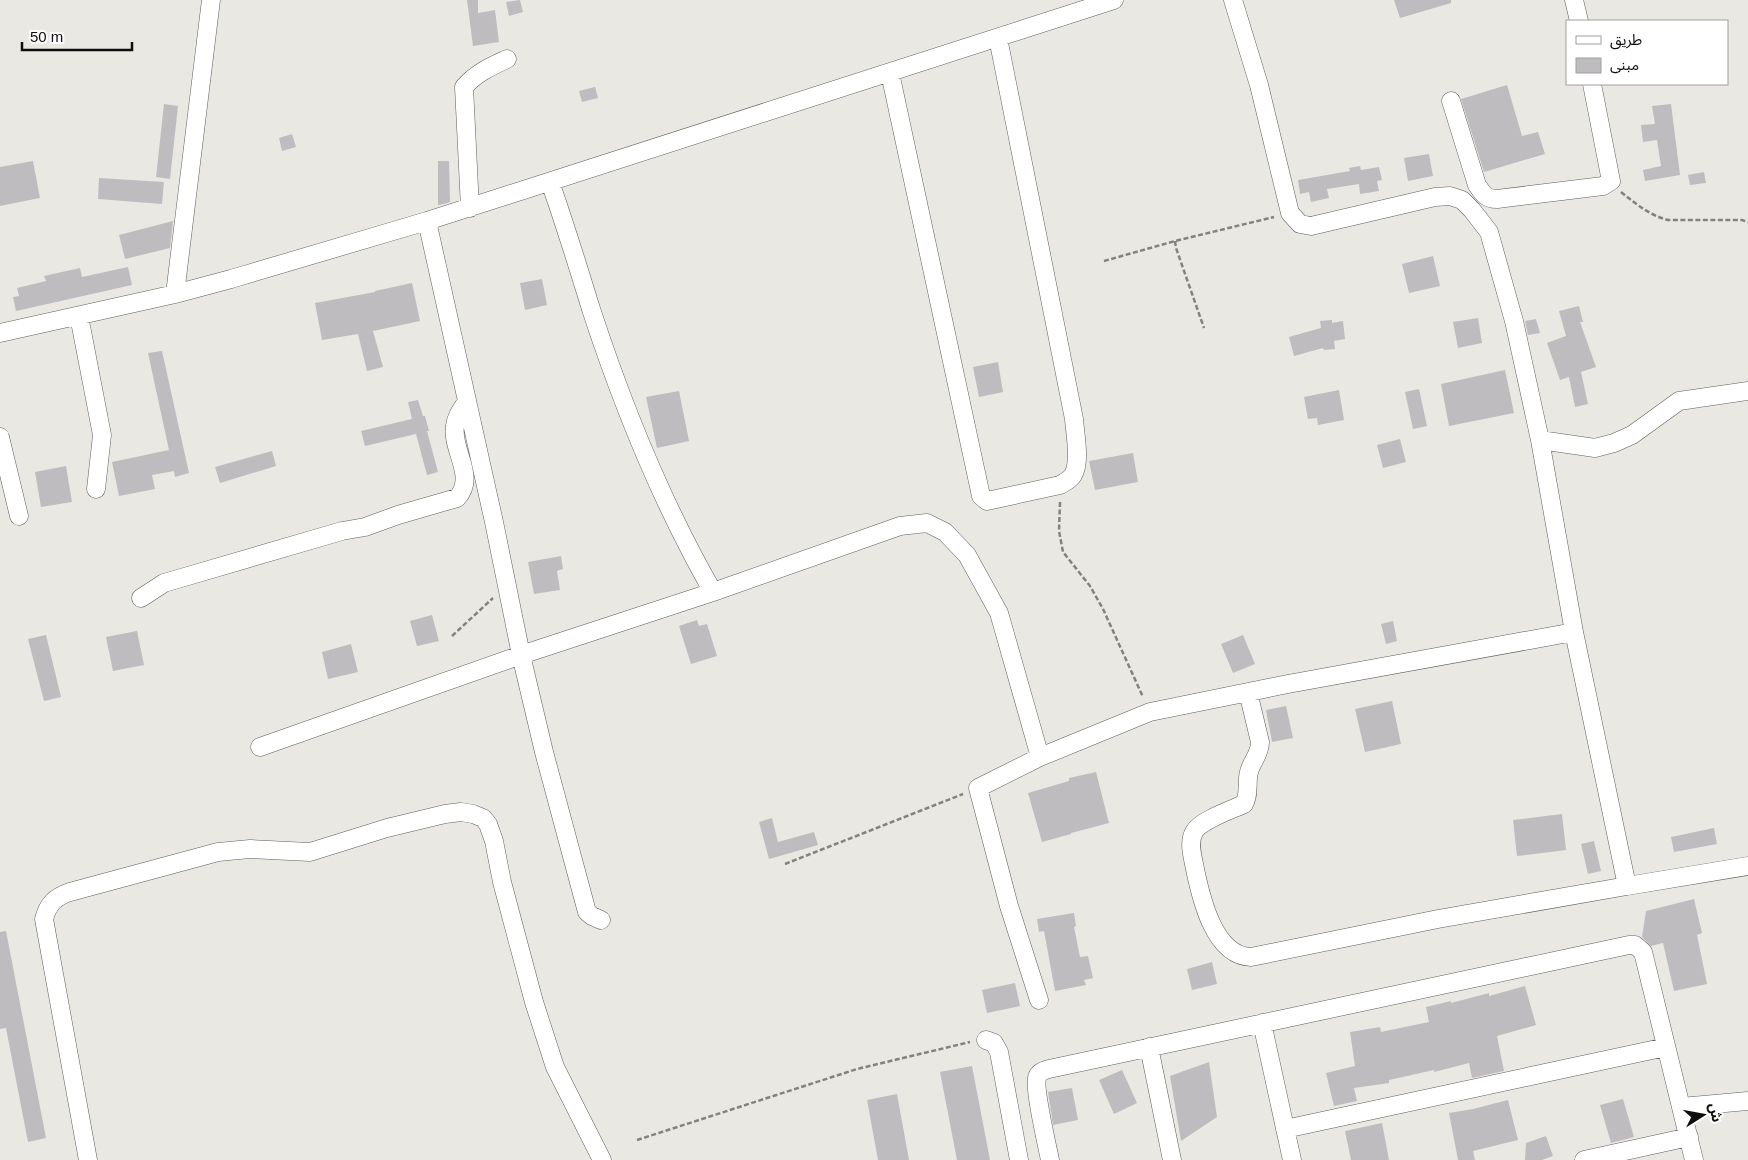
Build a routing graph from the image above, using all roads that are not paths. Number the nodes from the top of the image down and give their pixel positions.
1 (211, 0) edge
2 (1114, 0) edge
3 (1234, 0) edge
4 (1574, 0) edge
5 (1579, 20) edge
6 (998, 38) junction
7 (507, 59) dead end
8 (890, 72) junction
9 (1592, 85) edge
10 (1451, 101) dead end
11 (550, 182) junction
12 (470, 208) junction
13 (427, 222) junction
14 (175, 294) junction
15 (79, 316) junction
16 (0, 330) edge
17 (1748, 391) edge
18 (467, 401) junction
19 (0, 437) edge
20 (1540, 440) junction
21 (96, 489) dead end
22 (19, 516) dead end
23 (713, 592) junction
24 (141, 598) dead end
25 (1574, 632) junction
26 (520, 655) junction
27 (1248, 692) junction
28 (260, 748) dead end
29 (1040, 757) junction
30 (1748, 866) edge
31 (1627, 886) junction
32 (602, 920) dead end
33 (1040, 1000) dead end
34 (1262, 1023) junction
35 (986, 1040) road end
36 (1149, 1047) junction
37 (1666, 1047) junction
38 (1748, 1101) edge
39 (1681, 1107) junction
40 (1285, 1129) junction
41 (1689, 1136) junction
42 (88, 1160) edge
43 (602, 1160) edge
44 (1019, 1160) edge
45 (1050, 1160) edge
46 (1172, 1160) edge
47 (1292, 1160) edge
48 (1584, 1160) edge
49 (1694, 1160) edge

1 - 14 street
2 - 6 street
3 - 20 street
4 - 5 street
6 - 8 street
6 - 8 street
7 - 12 street
8 - 11 street
9 - 10 street
11 - 12 street
11 - 23 street
12 - 13 street
13 - 14 street
13 - 18 street
14 - 15 street
15 - 16 street
15 - 21 street
17 - 20 street
18 - 24 street
18 - 26 street
19 - 22 street
20 - 25 street
23 - 26 street
23 - 29 street
25 - 27 street
25 - 31 street
26 - 28 street
26 - 32 street
27 - 29 street
27 - 31 street
29 - 33 street
30 - 31 street
34 - 36 street
34 - 37 street
34 - 40 street
35 - 44 street
36 - 45 street
36 - 46 street
37 - 39 street
37 - 40 street
38 - 39 street
39 - 41 street
40 - 47 street
41 - 48 street
41 - 49 street
42 - 43 street

